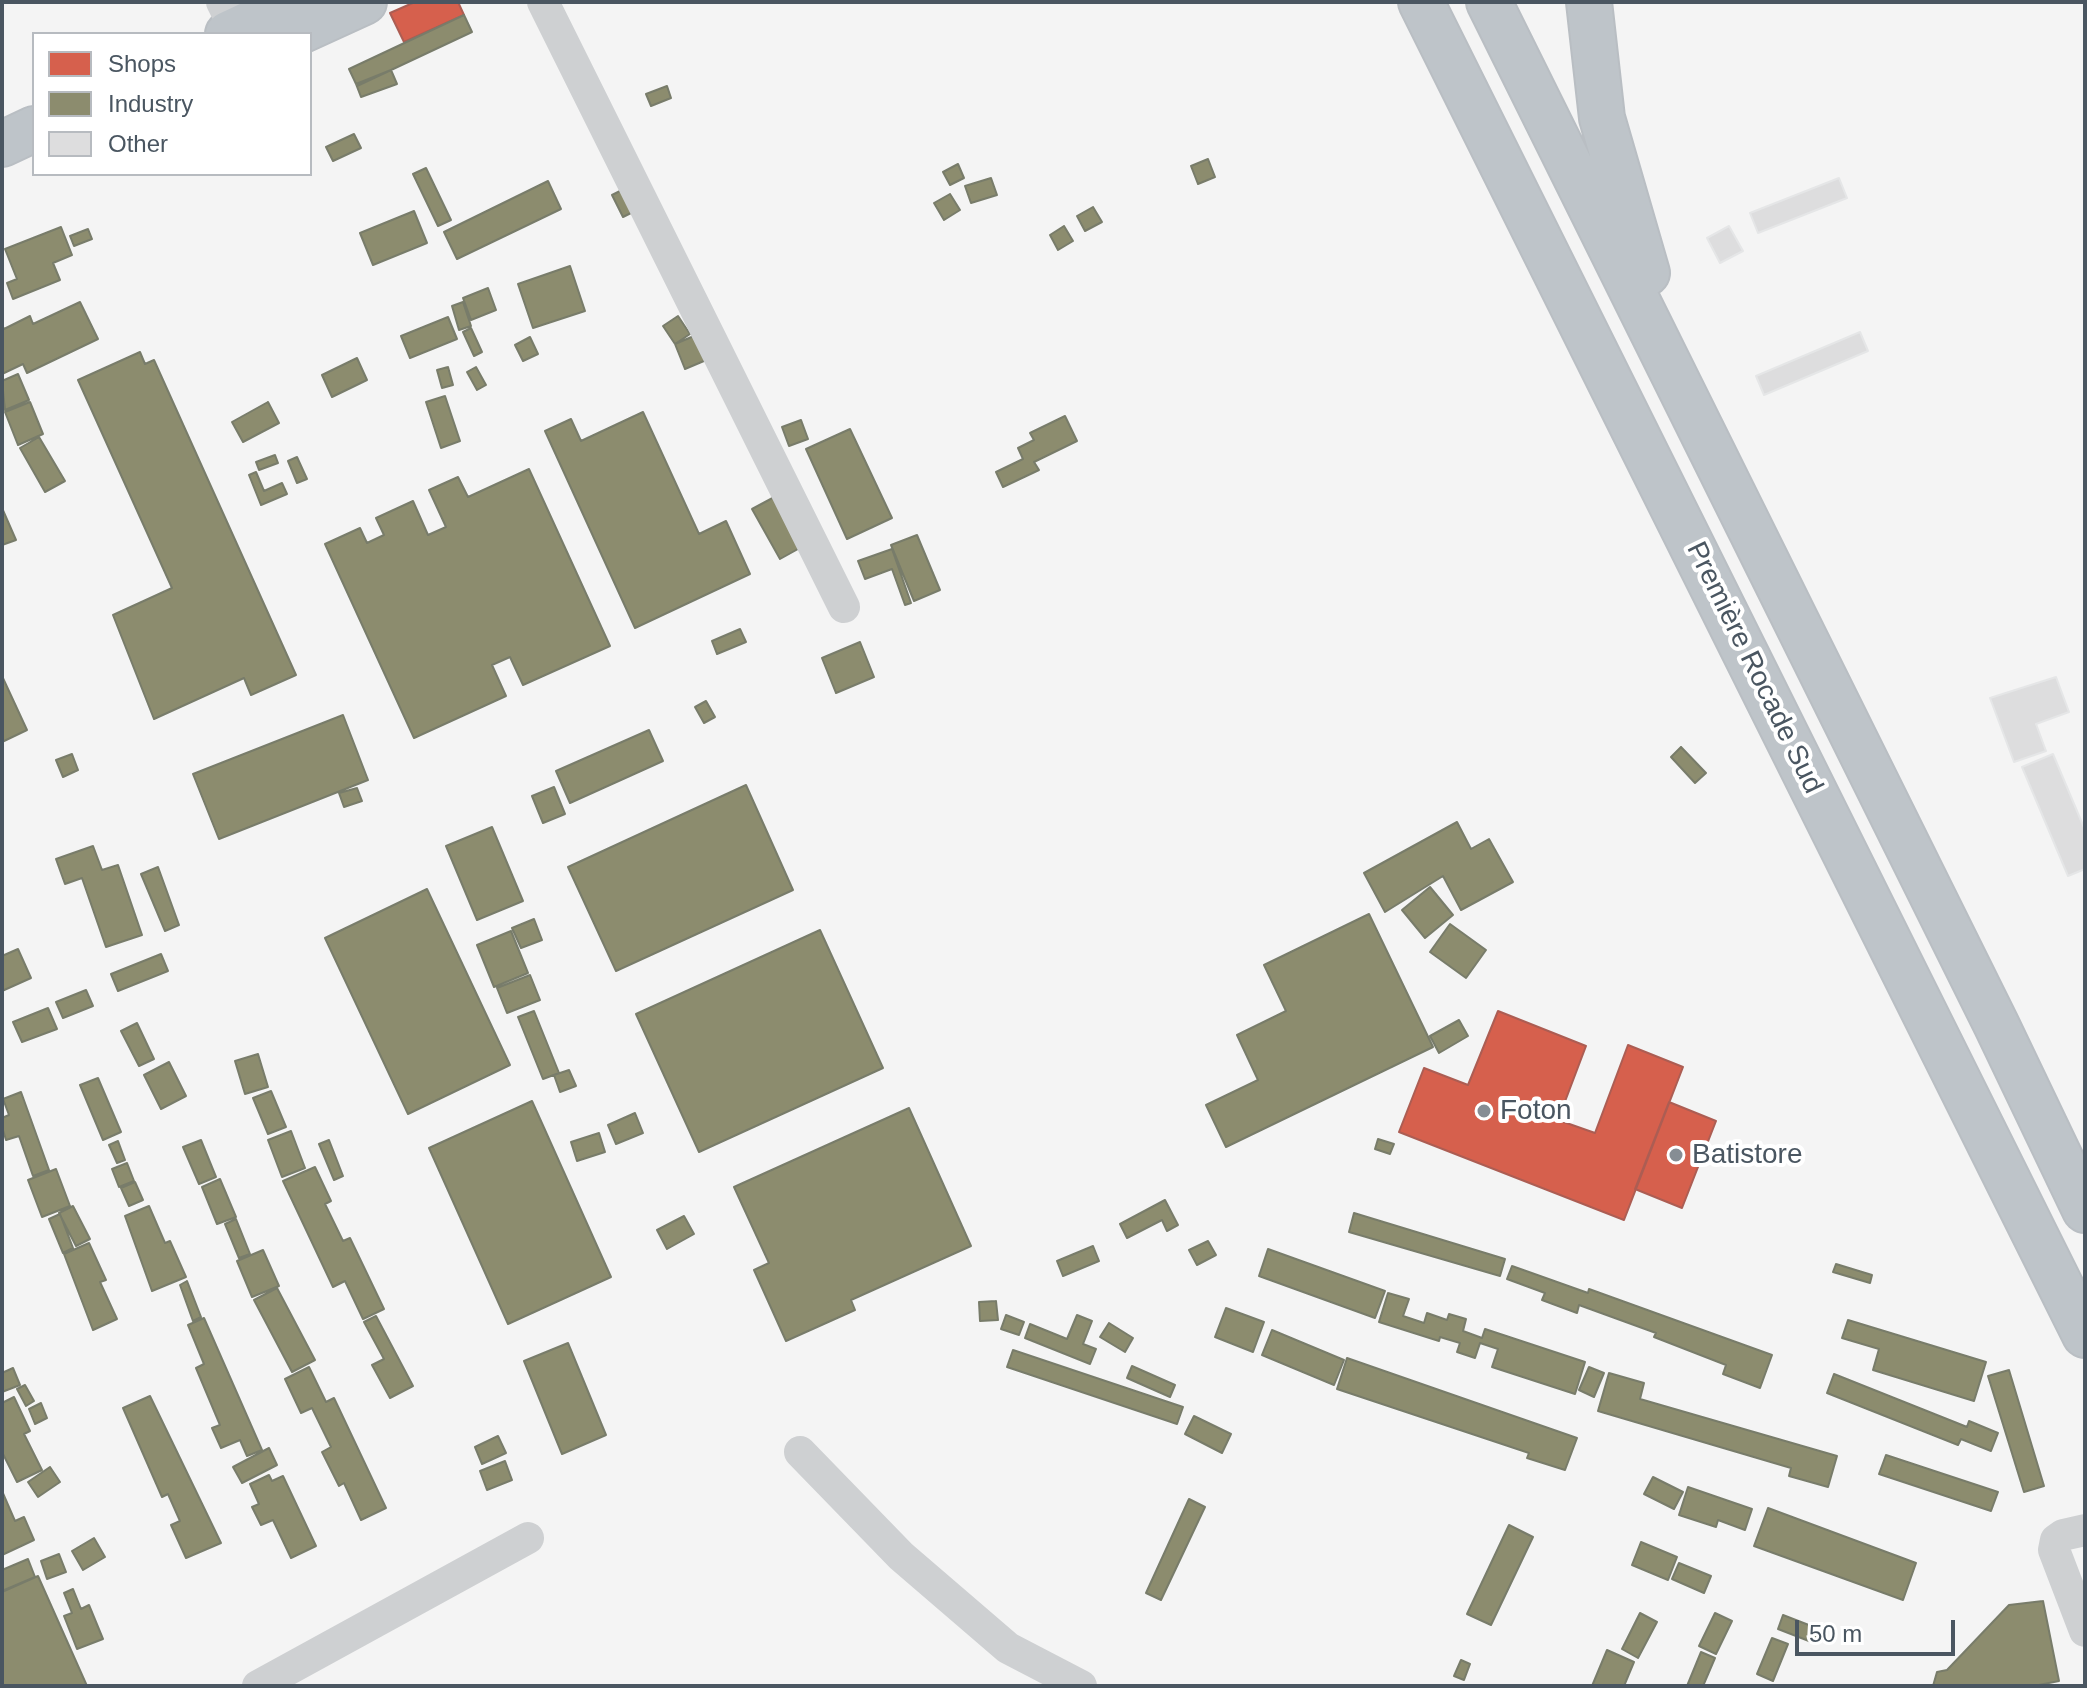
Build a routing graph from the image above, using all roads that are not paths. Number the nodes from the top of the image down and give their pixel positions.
1 (296, 2) edge
2 (364, 2) edge
3 (543, 2) edge
4 (1421, 2) edge
5 (1489, 2) edge
6 (1589, 2) edge
7 (229, 22) edge
8 (298, 32) edge
9 (32, 130) edge
10 (2, 144) edge
11 (32, 154) edge
12 (2, 168) edge
13 (1692, 412) junction
14 (844, 607) dead end
15 (2085, 1210) edge
16 (2085, 1335) edge
17 (800, 1452) dead end
18 (2085, 1530) edge
19 (528, 1538) dead end
20 (2073, 1571) edge
21 (2085, 1631) edge
22 (258, 1686) edge
23 (1081, 1686) edge

1 - 7 highway
2 - 8 highway
3 - 14 lane
4 - 16 highway, Première Rocade Sud
5 - 13 highway, Première Rocade Sud
6 - 13 highway
9 - 10 highway
11 - 12 highway
13 - 15 highway, Première Rocade Sud
17 - 23 lane
18 - 20 lane
19 - 22 lane
20 - 21 lane

